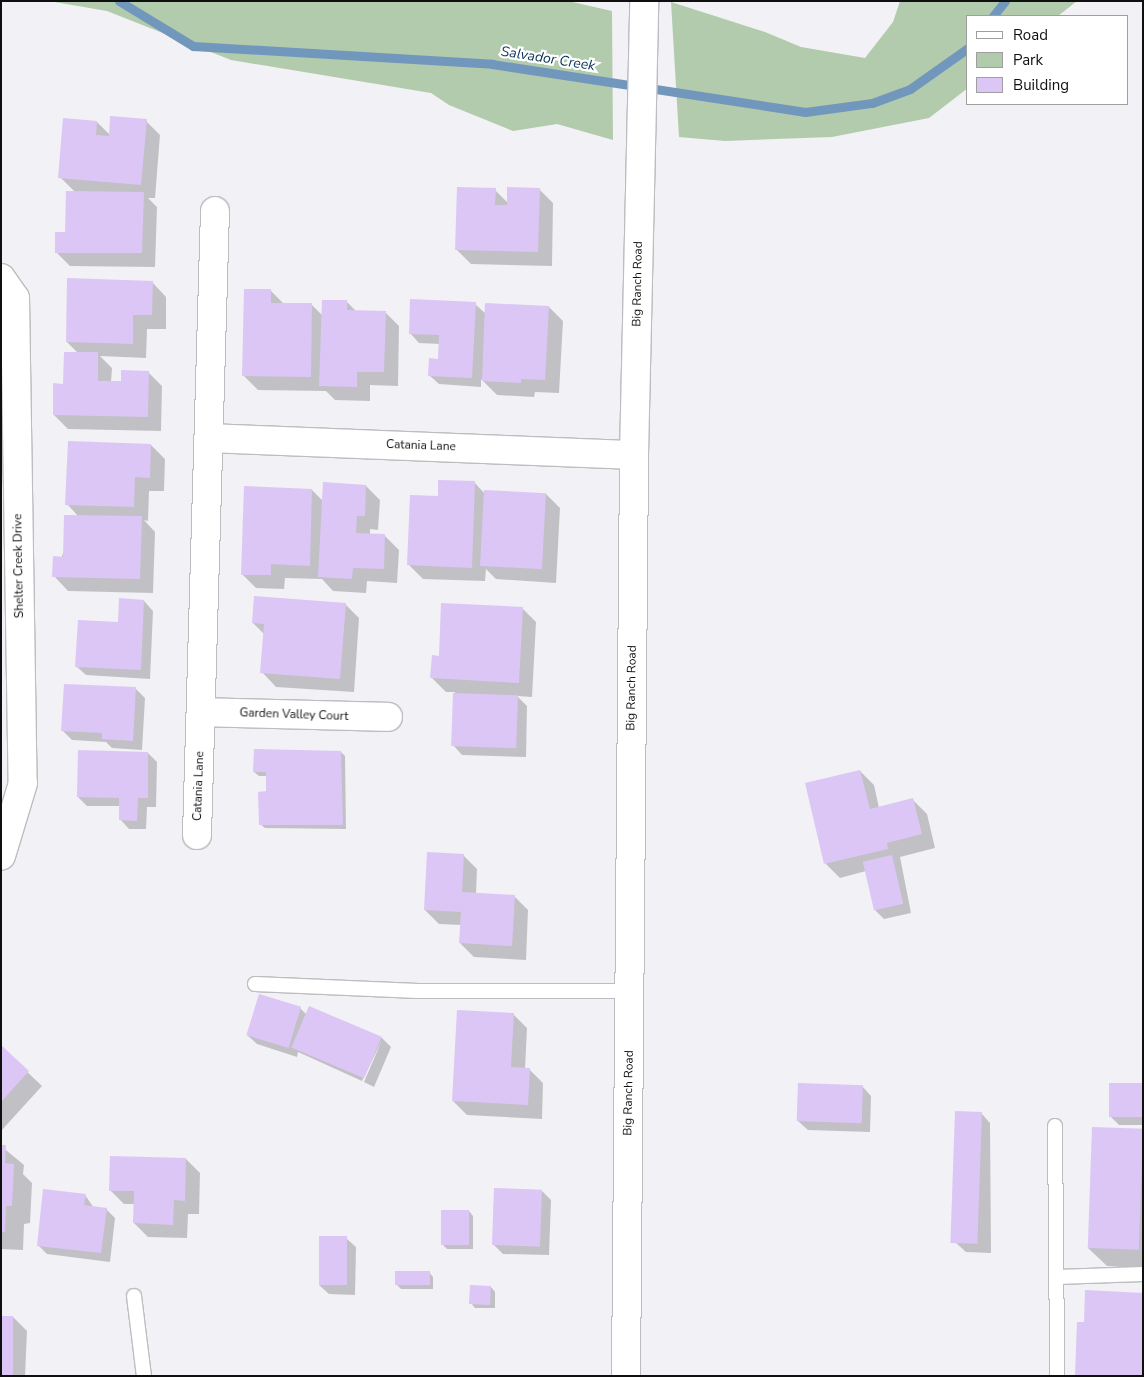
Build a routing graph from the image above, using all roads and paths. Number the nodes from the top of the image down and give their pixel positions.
1 (644, 1) edge
2 (215, 211) dead end
3 (1, 278) edge
4 (208, 438) junction
5 (634, 454) junction
6 (10, 474) edge
7 (201, 712) junction
8 (388, 718) dead end
9 (197, 834) dead end
10 (1, 856) edge
11 (255, 984) dead end
12 (630, 991) junction
13 (1055, 1126) dead end
14 (1143, 1274) edge
15 (1057, 1277) junction
16 (134, 1296) dead end
17 (144, 1376) edge
18 (626, 1376) edge
19 (1057, 1376) edge

1 - 5 street, Big Ranch Road
2 - 4 street, Catania Lane
3 - 6 street, Shelter Creek Drive
4 - 5 street, Catania Lane
4 - 7 street, Catania Lane
5 - 12 street, Big Ranch Road
6 - 10 street, Shelter Creek Drive
7 - 8 street, Garden Valley Court
7 - 9 street, Catania Lane
11 - 12 lane
12 - 18 street, Big Ranch Road
13 - 15 lane
14 - 15 lane
15 - 19 lane
16 - 17 lane

